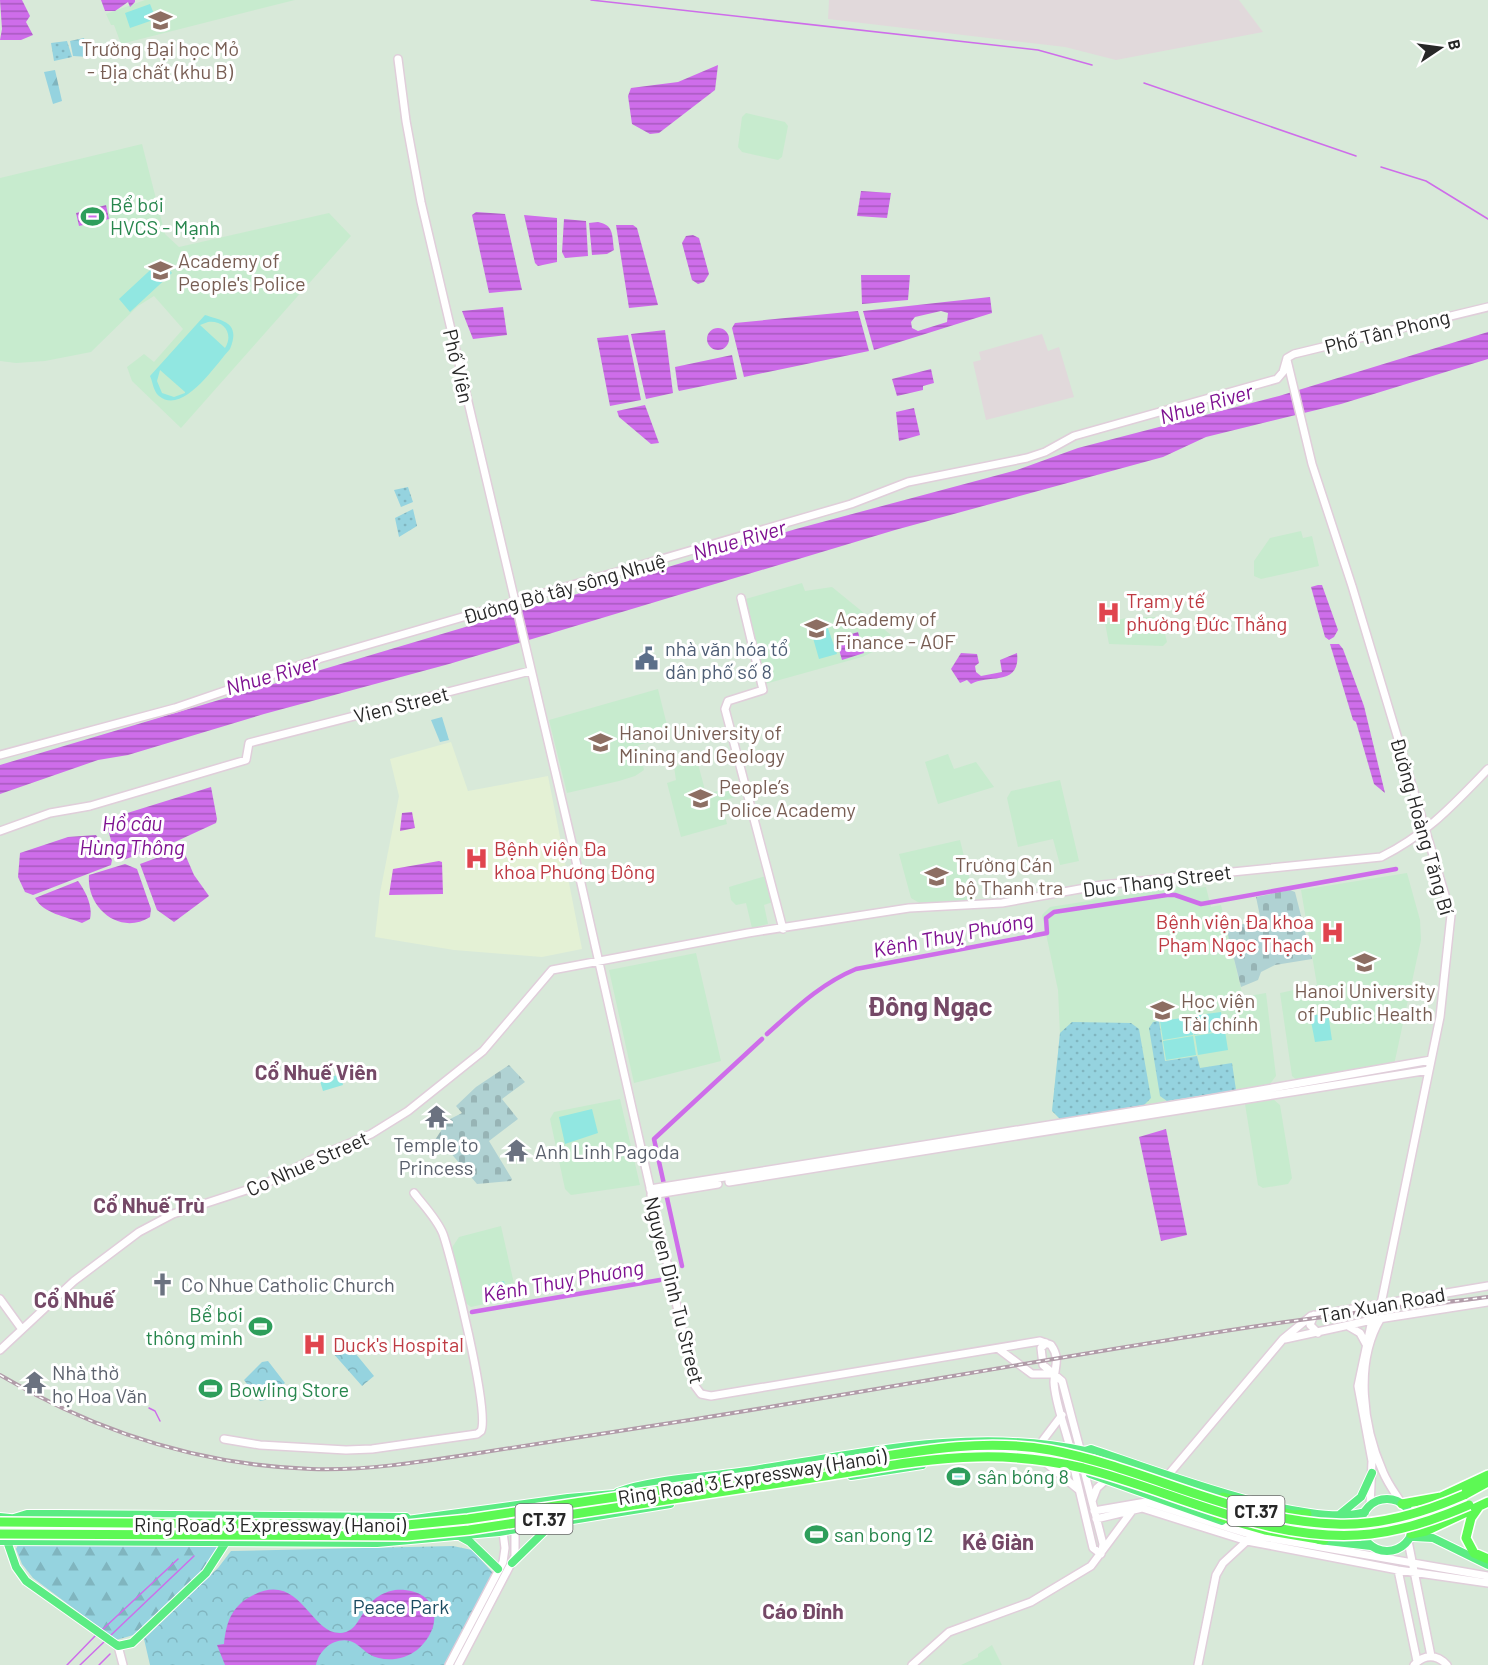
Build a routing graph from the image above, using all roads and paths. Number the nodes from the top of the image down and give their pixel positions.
1 (398, 59) dead end
2 (1488, 307) edge
3 (1287, 358) junction
4 (741, 598) dead end
5 (515, 606) junction
6 (530, 671) junction
7 (0, 755) edge
8 (1488, 769) edge
9 (1425, 830) junction
10 (0, 831) edge
11 (783, 929) junction
12 (599, 960) junction
13 (1431, 1060) junction
14 (1429, 1070) junction
15 (671, 1189) junction
16 (651, 1192) junction
17 (414, 1193) dead end
18 (1488, 1286) edge
19 (1438, 1294) junction
20 (0, 1299) edge
21 (1488, 1302) edge
22 (1381, 1304) junction
23 (1440, 1309) junction
24 (1314, 1315) junction
25 (1381, 1318) junction
26 (1372, 1320) junction
27 (1348, 1326) junction
28 (21, 1329) junction
29 (1318, 1333) junction
30 (1283, 1339) junction
31 (1046, 1343) junction
32 (1366, 1344) junction
33 (0, 1350) edge
34 (1000, 1350) junction
35 (1055, 1374) junction
36 (1062, 1415) junction
37 (1365, 1416) junction
38 (1073, 1425) junction
39 (1065, 1427) junction
40 (1053, 1430) junction
41 (224, 1439) dead end
42 (1040, 1444) junction
43 (1070, 1448) junction
44 (1052, 1450) junction
45 (1082, 1450) junction
46 (1046, 1463) junction
47 (1074, 1468) junction
48 (1085, 1470) junction
49 (1372, 1473) junction
50 (1169, 1474) junction
51 (1488, 1475) edge
52 (1106, 1480) junction
53 (1488, 1482) edge
54 (1079, 1490) junction
55 (1488, 1495) edge
56 (1092, 1501) junction
57 (1488, 1502) edge
58 (1402, 1504) junction
59 (510, 1506) junction
60 (499, 1508) junction
61 (1368, 1509) junction
62 (1133, 1510) junction
63 (1094, 1511) junction
64 (1307, 1514) junction
65 (1336, 1516) junction
66 (0, 1517) edge
67 (1096, 1519) junction
68 (0, 1522) edge
69 (553, 1523) junction
70 (514, 1530) junction
71 (503, 1532) junction
72 (0, 1534) edge
73 (459, 1537) junction
74 (1410, 1537) junction
75 (1249, 1538) junction
76 (385, 1540) junction
77 (1324, 1540) junction
78 (4, 1541) edge
79 (226, 1542) junction
80 (1371, 1546) junction
81 (1101, 1554) junction
82 (1488, 1559) edge
83 (512, 1563) junction
84 (1488, 1564) edge
85 (498, 1569) junction
86 (1413, 1569) junction
87 (1398, 1570) junction
88 (1488, 1576) edge
89 (1488, 1583) edge
90 (118, 1646) junction
91 (1431, 1656) junction
92 (1416, 1663) edge
93 (123, 1665) edge
94 (448, 1665) edge
95 (458, 1665) edge
96 (912, 1665) edge
97 (1198, 1665) edge
98 (1447, 1665) edge

1 - 5 street, Phố Viên
2 - 3 street, Phố Tân Phong
3 - 5 street, Đường Bờ tây sông Nhuệ
3 - 9 street, Đường Hoàng Tăng Bí
4 - 11 street
5 - 6 street, Phố Viên
5 - 7 street, Đường Bờ tây sông Nhuệ
6 - 10 street, Vien Street
6 - 12 street
8 - 9 street, Duc Thang Street
9 - 11 street, Duc Thang Street
9 - 13 street, Đường Hoàng Tăng Bí
11 - 12 street, Duc Thang Street
12 - 16 street, Nguyen Dinh Tu Street
12 - 28 street, Co Nhue Street
13 - 14 street, Đường Hoàng Tăng Bí
13 - 15 street
14 - 15 street
14 - 22 street, Đường Hoàng Tăng Bí
15 - 16 street
16 - 34 street, Nguyen Dinh Tu Street
17 - 41 street
18 - 19 street, Tan Xuan Road
19 - 22 street, Tan Xuan Road
19 - 23 street
20 - 28 street
21 - 23 street, Tan Xuan Road
22 - 24 street, Tan Xuan Road
23 - 25 street, Tan Xuan Road
24 - 29 street
24 - 30 street, Tan Xuan Road
25 - 26 street, Tan Xuan Road
25 - 37 street
26 - 27 street, Tan Xuan Road
26 - 32 street
27 - 29 street, Tan Xuan Road
27 - 32 street
28 - 33 street, Co Nhue Street
29 - 30 street, Tan Xuan Road
30 - 50 street, Tan Xuan Road
31 - 34 street, Nguyen Dinh Tu Street
31 - 35 street
31 - 35 street
32 - 37 street
34 - 35 street
35 - 36 street
35 - 38 street
36 - 39 street
36 - 40 street
37 - 49 street
37 - 58 street
38 - 39 street
38 - 45 street
39 - 40 street
39 - 43 street
40 - 42 street
42 - 43 main road
42 - 59 main road
43 - 45 main road
43 - 47 main road
44 - 53 highway, Ring Road 3 Expressway (Hanoi) / CT.37, bridge
44 - 64 highway, bridge
44 - 68 highway, Ring Road 3 Expressway (Hanoi) / CT.37, bridge
45 - 48 main road
45 - 50 main road
45 - 64 main road
46 - 47 main road
46 - 54 street
46 - 69 main road
47 - 48 main road
47 - 54 street
48 - 52 main road
48 - 55 highway, Ring Road 3 Expressway (Hanoi) / CT.37, bridge
48 - 56 street
48 - 72 highway, Ring Road 3 Expressway (Hanoi) / CT.37, bridge
48 - 77 highway, bridge
48 - 77 main road
49 - 61 street
49 - 65 main road
50 - 64 main road
51 - 58 highway
52 - 56 street
52 - 77 main road
54 - 81 street
56 - 63 street
57 - 74 highway
57 - 82 highway
58 - 61 main road
58 - 74 main road
59 - 60 main road
59 - 70 main road
60 - 66 main road
60 - 71 main road
61 - 65 main road
61 - 80 main road
62 - 67 street
62 - 75 street
62 - 81 street
63 - 67 street
63 - 75 street
64 - 65 main road
67 - 81 street
69 - 70 main road
69 - 83 main road
70 - 71 main road
70 - 83 street
71 - 73 main road
71 - 85 street
72 - 76 main road
73 - 76 main road
73 - 85 main road
74 - 80 main road
74 - 84 main road
74 - 86 street
75 - 86 street
75 - 87 street
75 - 97 street
76 - 79 main road
77 - 80 main road
78 - 79 main road
78 - 90 main road
79 - 90 main road
81 - 96 street
83 - 95 street
85 - 94 street
86 - 87 street
86 - 88 street
86 - 89 street
86 - 91 street
87 - 92 street
90 - 93 street
91 - 92 street
91 - 98 street

